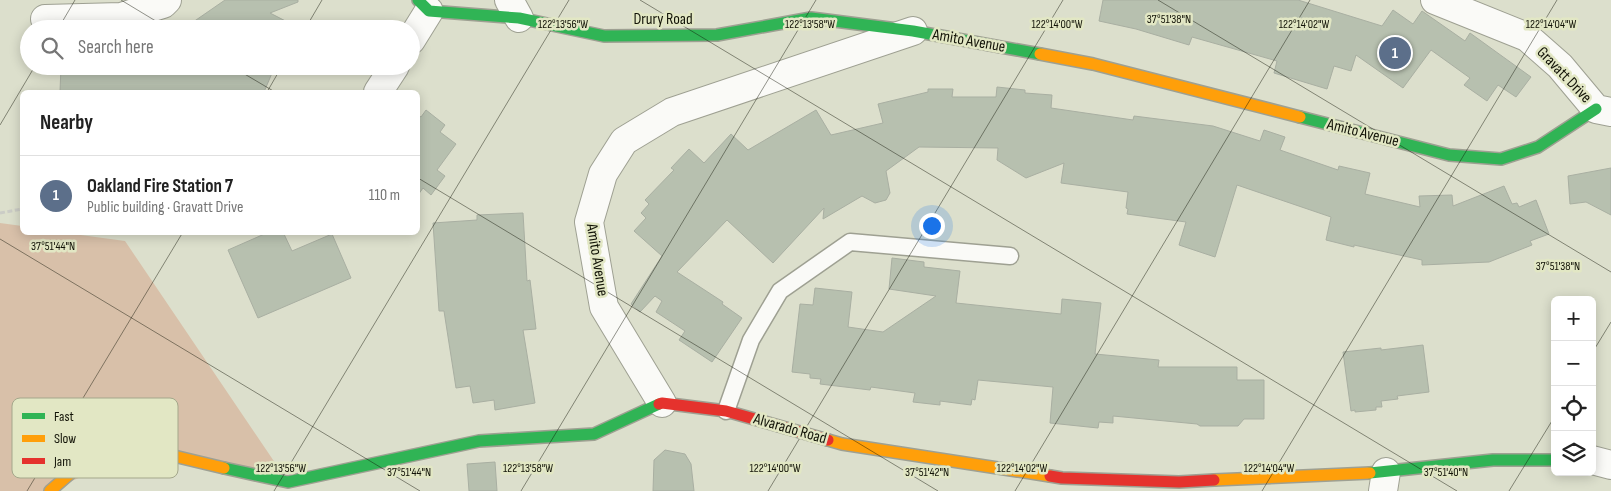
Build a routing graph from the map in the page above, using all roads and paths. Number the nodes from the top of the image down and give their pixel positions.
1 (167, 0) edge
2 (1435, 0) edge
3 (423, 6) edge
4 (514, 9) edge
5 (45, 19) dead end
6 (418, 20) edge
7 (912, 31) junction
8 (389, 75) edge
9 (379, 90) edge
10 (1604, 110) edge
11 (20, 209) edge
12 (0, 213) edge
13 (1010, 256) dead end
14 (662, 403) junction
15 (726, 411) junction
16 (178, 457) edge
17 (1551, 460) edge
18 (1596, 461) edge
19 (1611, 465) edge
20 (65, 478) edge
21 (1385, 482) edge
22 (50, 491) edge

1 - 5 street
2 - 10 street, Gravatt Drive
3 - 4 street, Drury Road
3 - 6 street
4 - 7 street, Drury Road
7 - 10 street, Amito Avenue
7 - 14 street, Amito Avenue
8 - 9 street
11 - 12 path
13 - 15 lane
14 - 15 street, Alvarado Road
14 - 16 street
15 - 21 street, Alvarado Road
17 - 21 street, Alvarado Road
18 - 19 street
20 - 22 street

